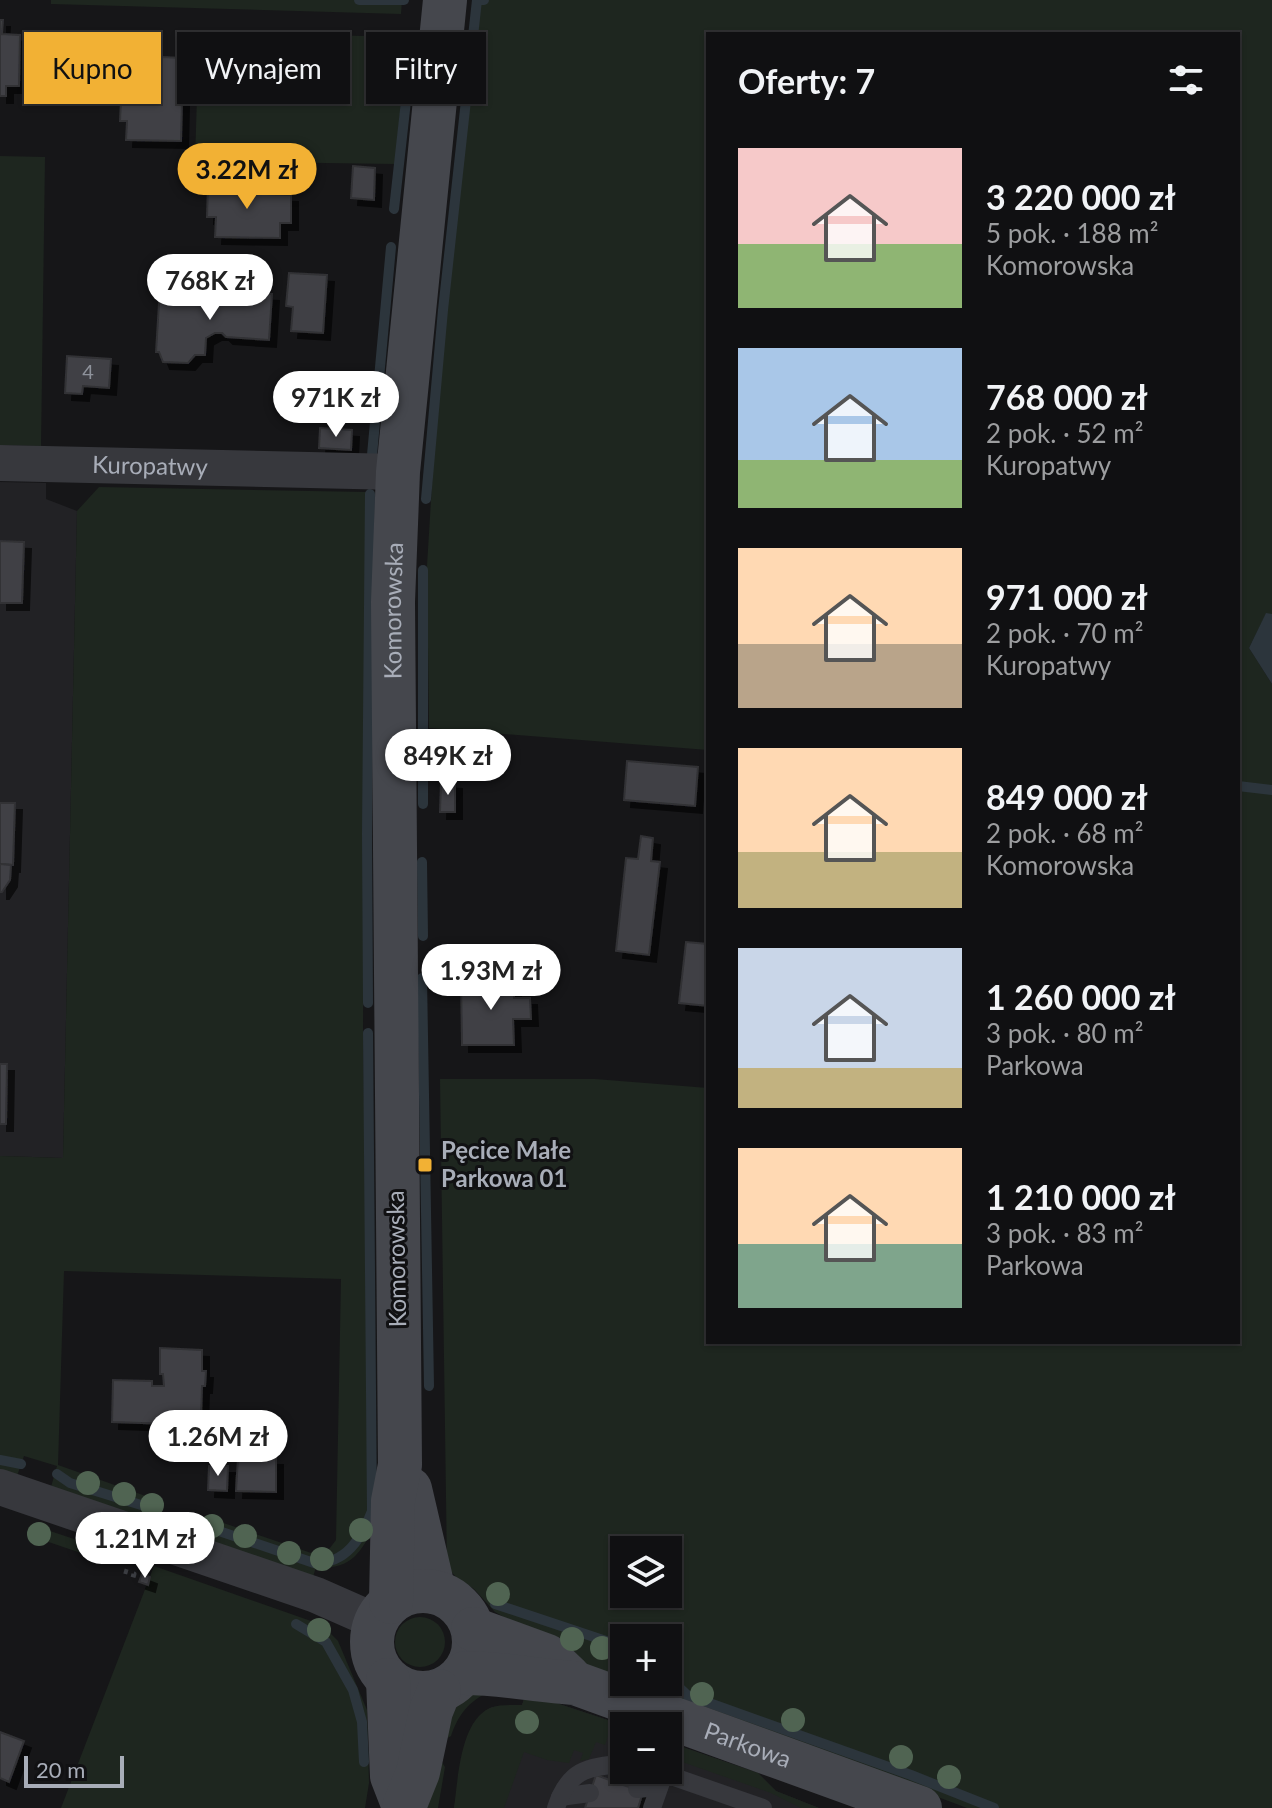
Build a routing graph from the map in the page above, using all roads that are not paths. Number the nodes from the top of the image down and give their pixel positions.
1 (445, 0) edge
2 (0, 463) edge
3 (398, 472) junction
4 (400, 1465) junction
5 (0, 1487) edge
6 (434, 1592) junction
7 (383, 1611) junction
8 (473, 1629) junction
9 (388, 1680) junction
10 (452, 1682) junction
11 (575, 1683) junction
12 (610, 1765) edge
13 (646, 1784) edge
14 (657, 1784) edge
15 (682, 1784) edge
16 (637, 1789) dead end
17 (590, 1793) dead end
18 (558, 1802) edge
19 (893, 1803) edge
20 (404, 1808) edge
21 (652, 1808) edge
22 (763, 1808) edge

1 - 3 street, Komorowska
2 - 3 street, Kuropatwy
3 - 4 street, Komorowska
4 - 6 street, Komorowska
4 - 7 street, Komorowska
5 - 7 street
6 - 7 street
6 - 8 street
7 - 9 street
8 - 10 street
8 - 11 street, Parkowa
9 - 10 street
9 - 20 street
10 - 11 street, Parkowa
10 - 20 street
11 - 19 street, Parkowa
12 - 18 lane
13 - 16 lane
14 - 21 lane
15 - 22 lane
17 - 18 lane

